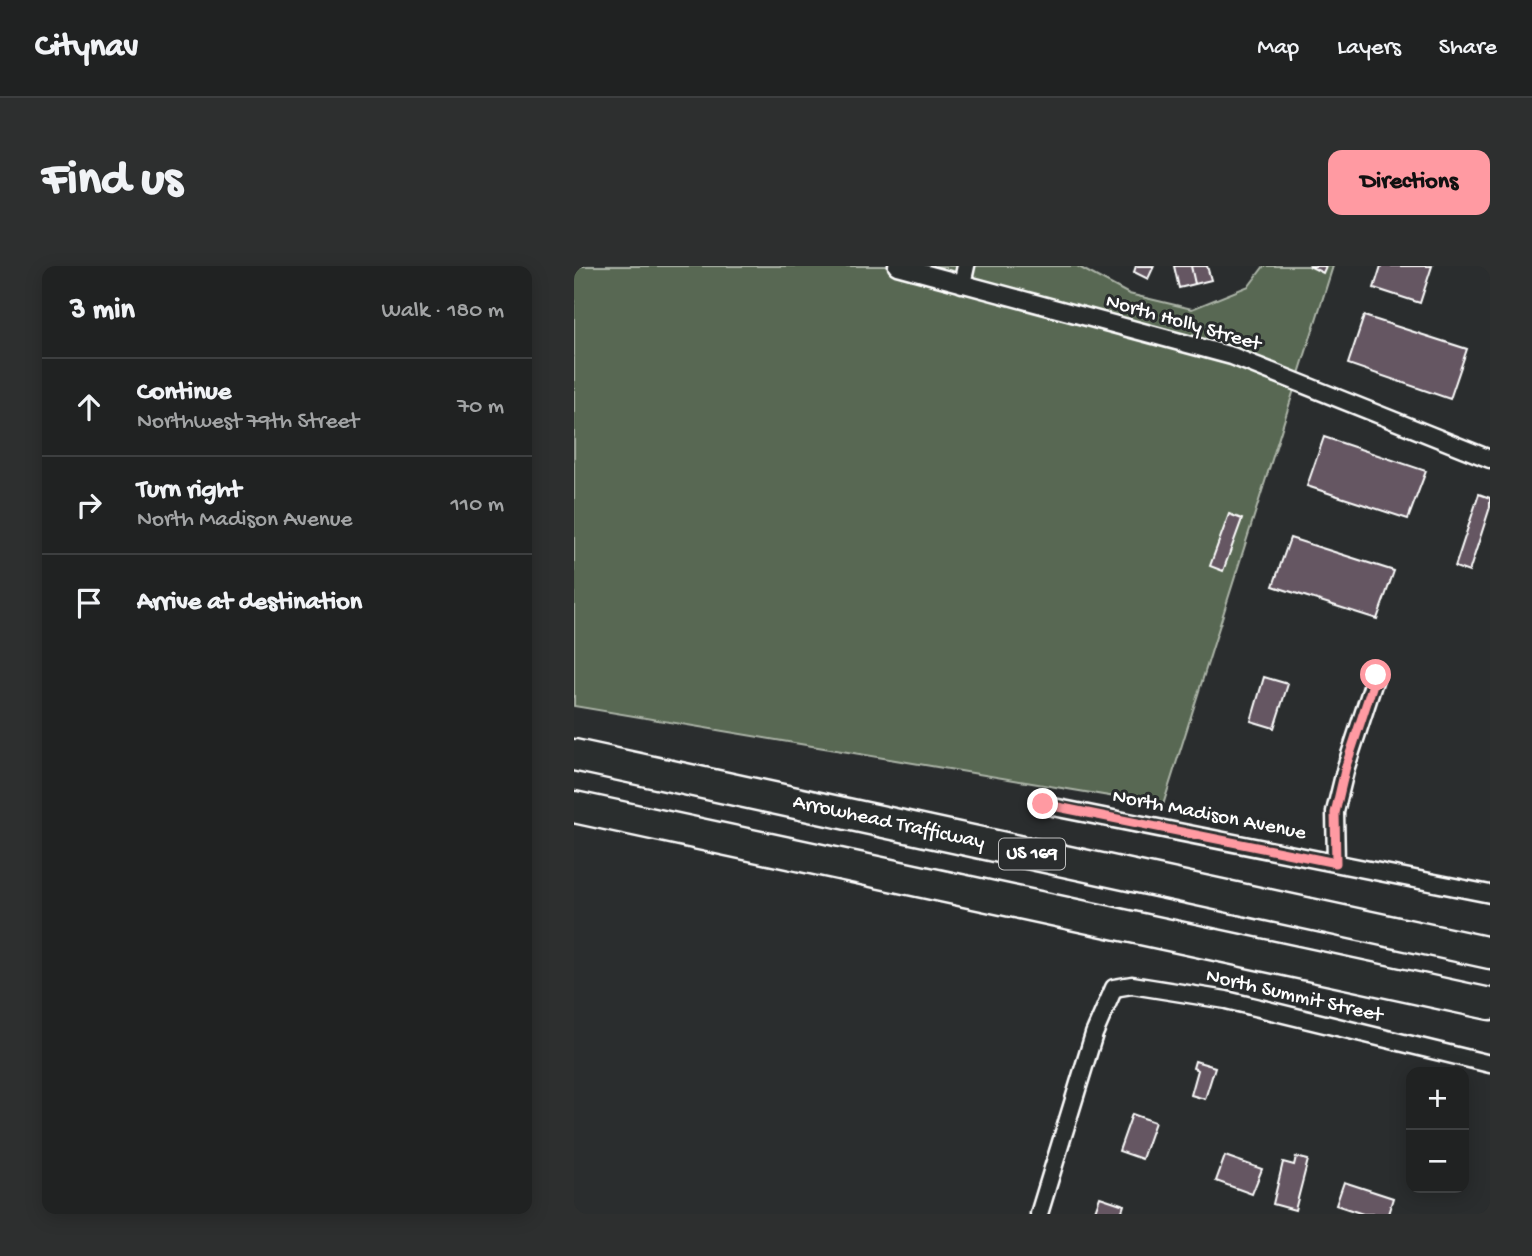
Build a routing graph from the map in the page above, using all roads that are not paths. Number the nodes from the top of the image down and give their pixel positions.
1 (897, 266) edge
2 (966, 266) edge
3 (962, 284) junction
4 (1490, 459) edge
5 (1376, 675) dead end
6 (574, 755) edge
7 (1043, 804) dead end
8 (574, 807) edge
9 (1336, 863) junction
10 (1490, 894) edge
11 (1490, 953) edge
12 (1490, 1004) edge
13 (1490, 1064) edge
14 (1039, 1214) edge

1 - 3 street, North Holly Street
2 - 3 street
3 - 4 street, North Holly Street
5 - 9 street
6 - 11 highway, Arrowhead Trafficway / US 169
7 - 9 street, North Madison Avenue
8 - 12 highway, US 169
9 - 10 street, North Madison Avenue
13 - 14 street, North Summit Street

